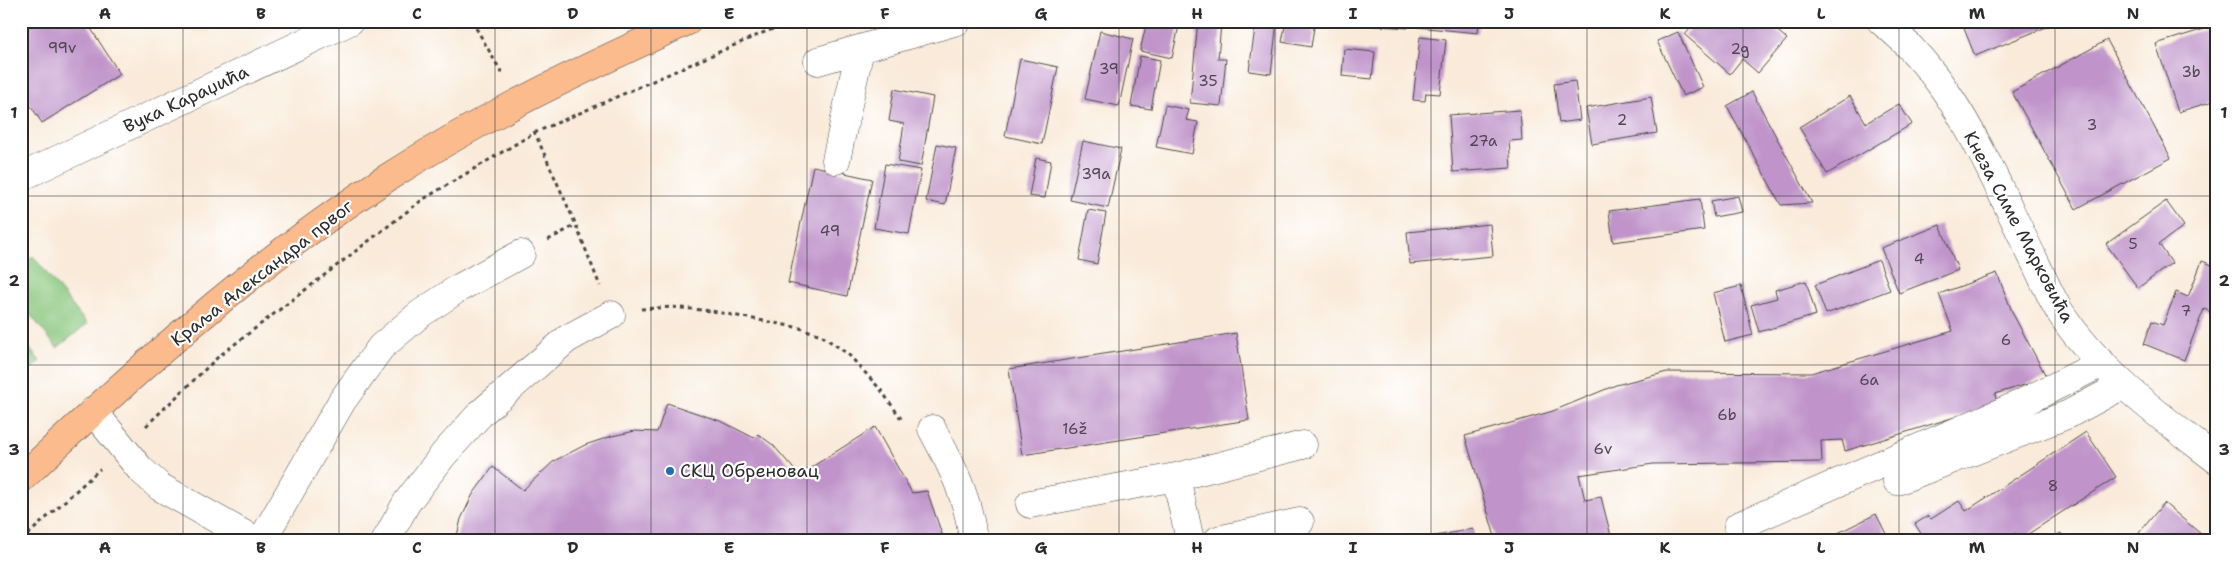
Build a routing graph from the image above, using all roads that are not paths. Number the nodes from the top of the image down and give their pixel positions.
1 (350, 21) edge
2 (688, 21) edge
3 (957, 21) edge
4 (1881, 21) edge
5 (860, 48) junction
6 (818, 60) dead end
7 (836, 160) dead end
8 (21, 177) edge
9 (521, 254) dead end
10 (611, 315) road end
11 (2102, 363) junction
12 (2124, 384) junction
13 (93, 411) junction
14 (932, 429) road end
15 (1303, 445) dead end
16 (2217, 460) edge
17 (1176, 477) junction
18 (21, 479) edge
19 (1897, 480) dead end
20 (1030, 504) dead end
21 (1300, 522) dead end
22 (1738, 526) dead end
23 (254, 540) edge
24 (262, 540) edge
25 (386, 540) edge
26 (973, 540) edge
27 (1190, 540) edge
28 (1218, 540) edge

1 - 8 street, Вука Караџића
2 - 13 main road, Краља Александра првог
3 - 5 street
4 - 11 street, Кнеза Симе Марковића
5 - 6 street
5 - 7 street
9 - 24 street
10 - 25 street
11 - 12 street, Кнеза Симе Марковића
11 - 22 street
12 - 16 street, Кнеза Симе Марковића
12 - 19 street
13 - 18 main road, Краља Александра првог
13 - 23 street
14 - 26 street
15 - 17 street
17 - 20 street
17 - 27 street
21 - 28 street

